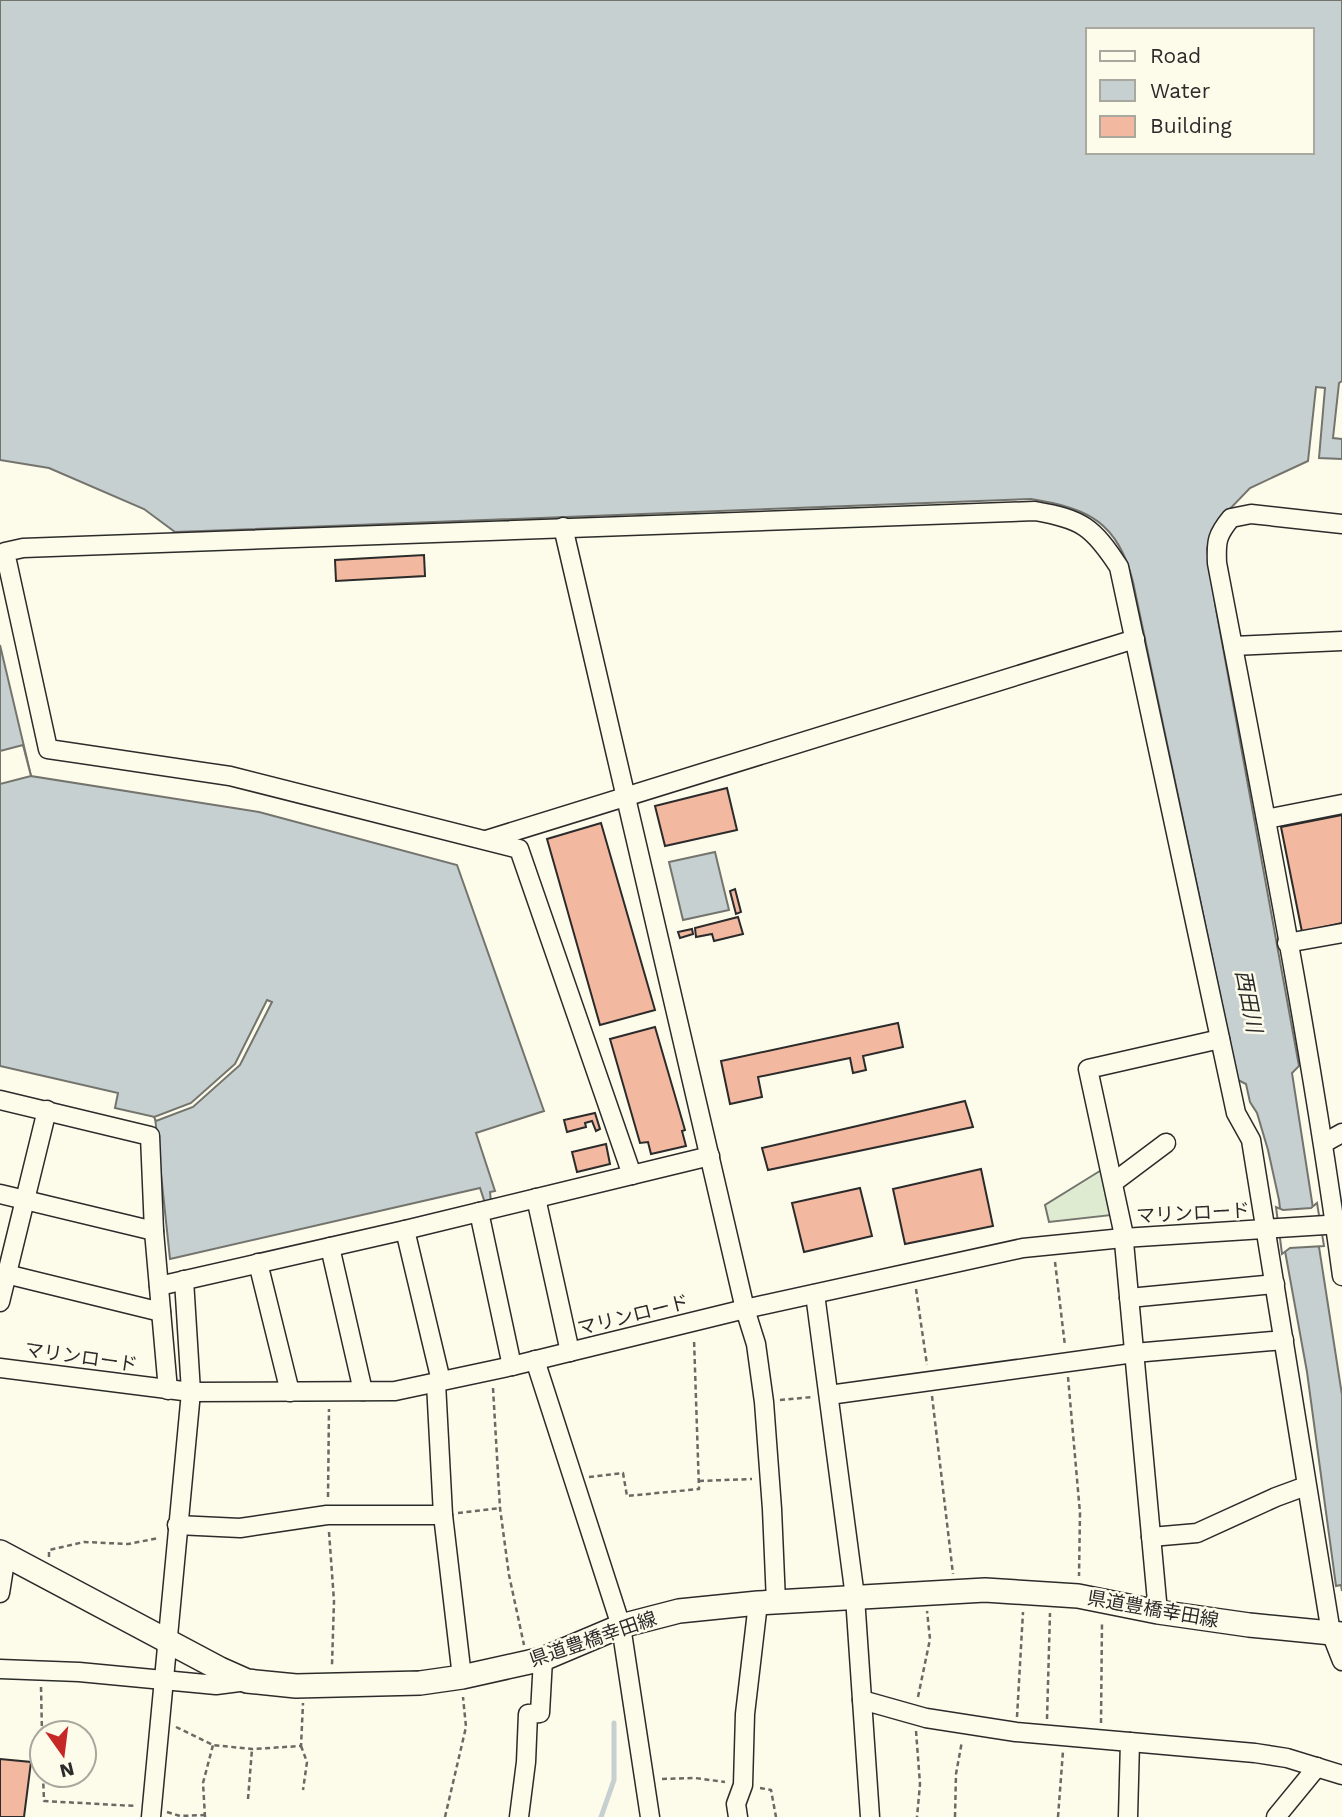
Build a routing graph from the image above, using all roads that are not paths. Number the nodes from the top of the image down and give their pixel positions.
1 (1342, 524) edge
2 (563, 527) junction
3 (1135, 639) junction
4 (1342, 641) edge
5 (1233, 646) junction
6 (625, 797) junction
7 (1342, 804) edge
8 (1266, 818) junction
9 (483, 841) junction
10 (1342, 933) edge
11 (1287, 943) junction
12 (1220, 1039) junction
13 (0, 1100) edge
14 (47, 1110) junction
15 (1342, 1133) edge
16 (1166, 1143) dead end
17 (1324, 1143) junction
18 (710, 1156) junction
19 (632, 1175) junction
20 (1114, 1182) junction
21 (0, 1194) edge
22 (536, 1198) junction
23 (23, 1200) junction
24 (479, 1212) junction
25 (1335, 1225) edge
26 (405, 1230) junction
27 (1270, 1230) junction
28 (154, 1231) junction
29 (1123, 1238) junction
30 (330, 1247) junction
31 (258, 1263) junction
32 (6, 1274) junction
33 (1342, 1276) edge
34 (184, 1280) junction
35 (1275, 1284) junction
36 (159, 1286) junction
37 (815, 1294) junction
38 (1129, 1298) junction
39 (0, 1302) edge
40 (745, 1309) junction
41 (161, 1312) junction
42 (1284, 1340) junction
43 (569, 1352) junction
44 (1134, 1353) junction
45 (535, 1360) junction
46 (512, 1366) junction
47 (0, 1368) edge
48 (439, 1382) junction
49 (168, 1390) junction
50 (363, 1391) junction
51 (191, 1392) junction
52 (290, 1392) junction
53 (829, 1395) junction
54 (1307, 1486) junction
55 (443, 1515) junction
56 (177, 1529) junction
57 (1151, 1537) junction
58 (3, 1553) edge
59 (0, 1593) edge
60 (855, 1597) junction
61 (767, 1602) junction
62 (1158, 1612) junction
63 (621, 1626) junction
64 (1337, 1634) edge
65 (168, 1640) junction
66 (535, 1660) junction
67 (1342, 1661) edge
68 (0, 1668) edge
69 (462, 1677) junction
70 (164, 1681) junction
71 (247, 1681) junction
72 (862, 1700) junction
73 (1130, 1742) junction
74 (1317, 1767) junction
75 (1342, 1775) edge
76 (152, 1812) edge
77 (519, 1817) edge
78 (650, 1817) edge
79 (738, 1817) edge
80 (870, 1817) edge
81 (1128, 1817) edge
82 (1276, 1817) edge

1 - 5 street
2 - 3 street
2 - 6 street
2 - 9 street
3 - 6 street
3 - 12 street
4 - 5 street
5 - 8 street
6 - 9 street
6 - 18 street
7 - 8 street
8 - 11 street
9 - 19 street
10 - 11 street
11 - 17 street
12 - 20 street
12 - 27 street
13 - 14 street
14 - 23 street
14 - 28 street
15 - 17 street
16 - 20 street
17 - 25 street
18 - 19 street
18 - 40 street
19 - 22 street
20 - 29 street
21 - 23 street
22 - 24 street
22 - 43 street
23 - 28 street
23 - 32 street
24 - 26 street
24 - 46 street
25 - 27 street, マリンロード
25 - 33 street
26 - 30 street
26 - 48 street
27 - 29 street, マリンロード
27 - 35 street
28 - 36 street
29 - 37 street, マリンロード
29 - 38 street
30 - 31 street
30 - 50 street
31 - 34 street
31 - 52 street
32 - 39 street
32 - 41 street
34 - 36 street
34 - 51 street
35 - 38 street
35 - 42 street
36 - 41 street
37 - 40 street, マリンロード
37 - 53 street
38 - 44 street
40 - 43 street, マリンロード
40 - 61 street
41 - 49 street
42 - 44 street
42 - 54 street
43 - 45 street, マリンロード
44 - 53 street
44 - 57 street
45 - 46 street, マリンロード
45 - 63 street
46 - 48 street, マリンロード
47 - 49 street, マリンロード
48 - 50 street, マリンロード
48 - 55 street
49 - 51 street, マリンロード
50 - 52 street, マリンロード
51 - 52 street, マリンロード
51 - 56 street
53 - 60 street
54 - 57 street
54 - 64 street
55 - 56 street
55 - 69 street
56 - 65 street
57 - 62 street
58 - 59 street
58 - 65 main road, 県道豊橋幸田線
60 - 61 main road, 県道豊橋幸田線
60 - 62 main road, 県道豊橋幸田線
60 - 72 street
61 - 63 main road, 県道豊橋幸田線
61 - 79 street
62 - 64 main road, 県道豊橋幸田線
63 - 66 main road, 県道豊橋幸田線
63 - 78 street
64 - 67 street
65 - 70 street
65 - 71 main road, 県道豊橋幸田線
66 - 69 main road, 県道豊橋幸田線
66 - 77 street
68 - 70 street
69 - 71 main road, 県道豊橋幸田線
70 - 71 street
70 - 76 street
72 - 73 street
72 - 80 street
73 - 74 street
73 - 81 street
74 - 75 street
74 - 82 street

